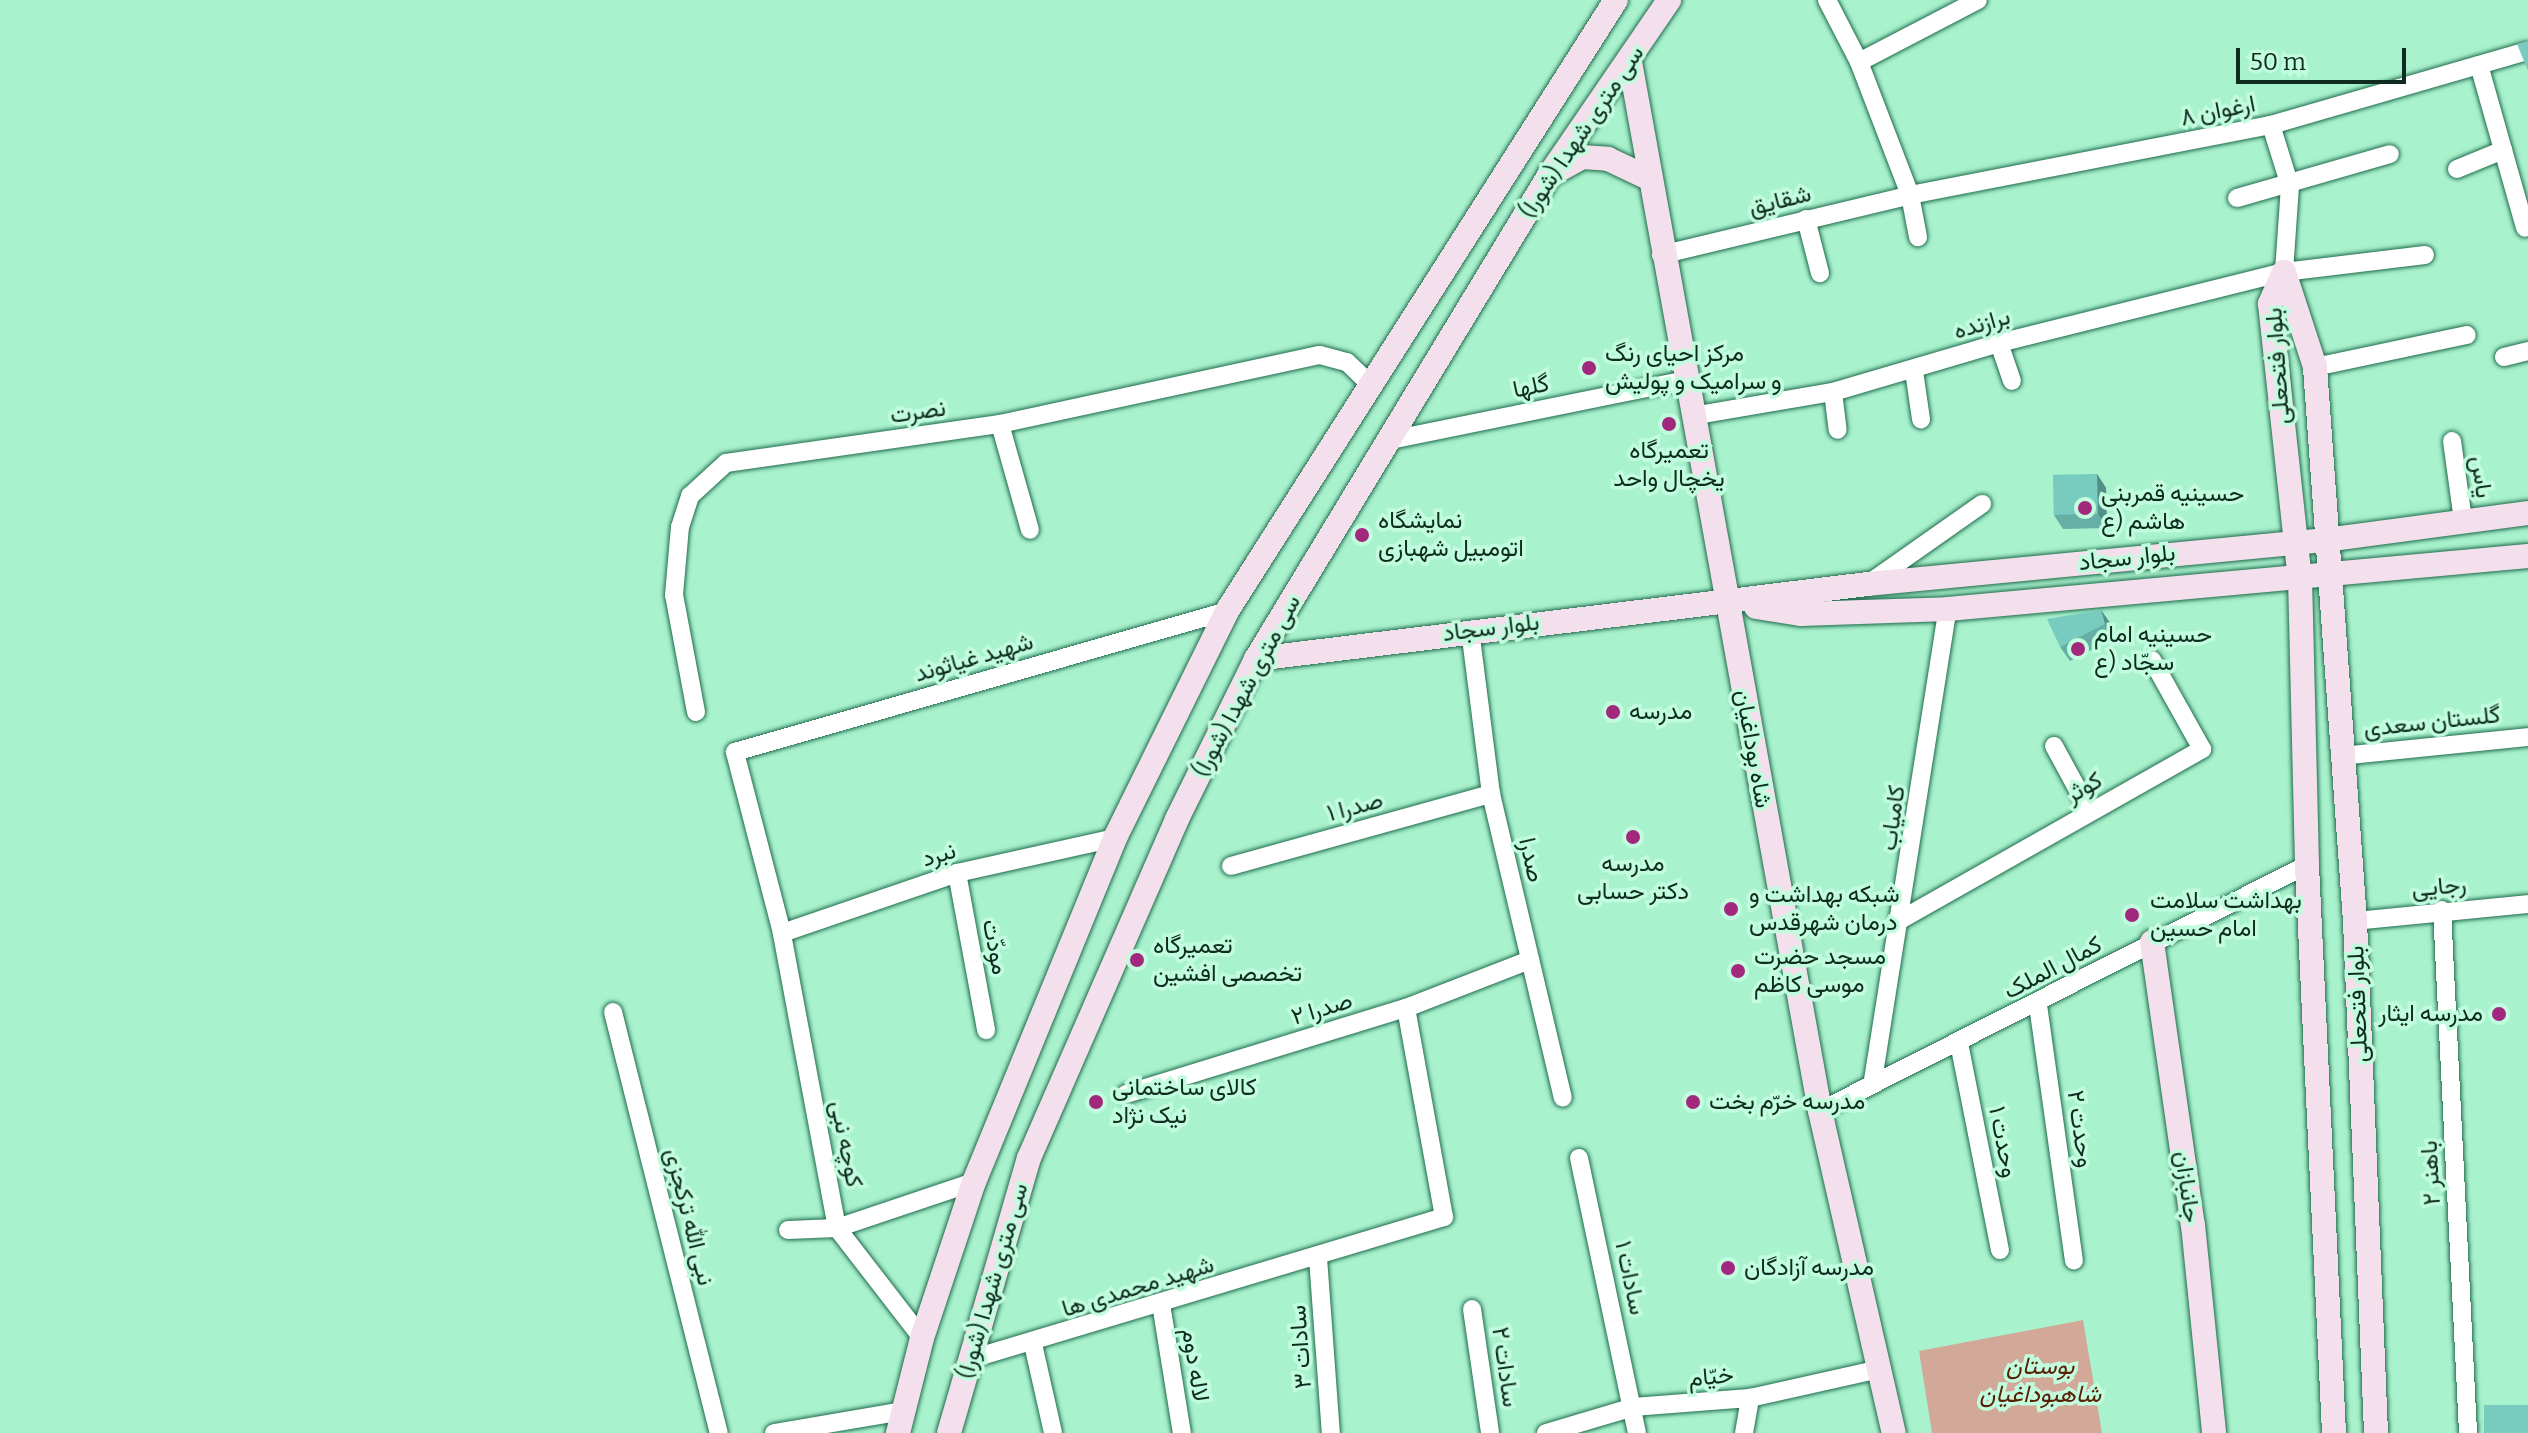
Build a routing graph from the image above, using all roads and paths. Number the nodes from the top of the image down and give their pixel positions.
1 (1616, 0) edge
2 (1669, 0) edge
3 (1827, 0) edge
4 (1978, 0) edge
5 (2528, 51) edge
6 (1630, 62) junction
7 (1859, 62) junction
8 (2479, 65) junction
9 (2271, 125) junction
10 (2503, 150) junction
11 (2390, 154) dead end
12 (2457, 169) dead end
13 (1550, 174) junction
14 (1646, 177) junction
15 (2290, 186) junction
16 (1910, 195) junction
17 (2237, 198) dead end
18 (1806, 219) junction
19 (2525, 228) dead end
20 (1918, 237) dead end
21 (1661, 255) junction
22 (2425, 255) dead end
23 (2284, 272) junction
24 (1820, 273) dead end
25 (2467, 335) dead end
26 (1999, 343) junction
27 (2528, 351) edge
28 (2504, 357) dead end
29 (2315, 367) junction
30 (1914, 371) junction
31 (1686, 380) junction
32 (2012, 381) dead end
33 (1370, 384) junction
34 (1833, 392) junction
35 (1692, 416) junction
36 (1921, 419) dead end
37 (1000, 424) junction
38 (1838, 430) dead end
39 (1386, 441) junction
40 (2452, 441) dead end
41 (1982, 504) dead end
42 (2528, 513) edge
43 (2463, 520) junction
44 (1030, 530) dead end
45 (2325, 540) junction
46 (2294, 542) junction
47 (2528, 556) edge
48 (2132, 558) junction
49 (2328, 576) junction
50 (2300, 578) junction
51 (1868, 584) junction
52 (2132, 591) junction
53 (1726, 602) junction
54 (1948, 609) junction
55 (1227, 611) junction
56 (1470, 630) junction
57 (1256, 659) junction
58 (2152, 660) dead end
59 (696, 712) dead end
60 (2528, 737) edge
61 (2054, 746) dead end
62 (735, 752) joint
63 (2341, 756) junction
64 (1491, 794) junction
65 (2090, 812) junction
66 (1115, 838) junction
67 (2307, 865) junction
68 (1231, 866) dead end
69 (957, 873) junction
70 (2528, 904) edge
71 (2442, 910) junction
72 (1902, 919) junction
73 (2355, 921) junction
74 (782, 933) junction
75 (2152, 942) junction
76 (1070, 951) junction
77 (1530, 960) junction
78 (1111, 966) junction
79 (2038, 1005) junction
80 (1406, 1008) junction
81 (613, 1012) dead end
82 (986, 1030) dead end
83 (1959, 1043) junction
84 (1873, 1080) junction
85 (1126, 1094) dead end
86 (1563, 1098) dead end
87 (1820, 1111) junction
88 (1579, 1158) dead end
89 (974, 1182) junction
90 (837, 1228) junction
91 (788, 1230) dead end
92 (2000, 1250) dead end
93 (1318, 1258) junction
94 (2074, 1260) dead end
95 (1161, 1304) junction
96 (1472, 1309) dead end
97 (922, 1338) junction
98 (1033, 1344) junction
99 (971, 1359) junction
100 (1880, 1369) junction
101 (1750, 1398) junction
102 (1633, 1407) junction
103 (901, 1422) edge
104 (719, 1433) edge
105 (774, 1433) edge
106 (949, 1433) edge
107 (1053, 1433) edge
108 (1182, 1433) edge
109 (1331, 1433) edge
110 (1490, 1433) edge
111 (1546, 1433) edge
112 (1637, 1433) edge
113 (1744, 1433) edge
114 (1894, 1433) edge
115 (2214, 1433) edge
116 (2334, 1433) edge
117 (2376, 1433) edge
118 (2468, 1433) edge

1 - 33 main road, سی متری شهدا (شورا)
2 - 6 main road, سی متری شهدا (شورا)
3 - 7 street
4 - 7 street
5 - 8 street, ارغوان ۸
6 - 13 main road, سی متری شهدا (شورا)
6 - 14 main road, شاه بوداغیان
7 - 16 street
8 - 9 street, ارغوان ۸
8 - 10 street
9 - 15 street
9 - 16 street, ارغوان ۸
10 - 12 street
10 - 19 street
11 - 15 street
13 - 14 main road
13 - 39 main road, سی متری شهدا (شورا)
14 - 21 main road, شاه بوداغیان
15 - 17 street
15 - 23 street
16 - 18 street, شقایق
16 - 20 street
18 - 21 street, شقایق
18 - 24 street
21 - 31 main road, شاه بوداغیان
22 - 23 street, برازنده
23 - 26 street, برازنده
23 - 29 main road, بلوار فتحعلی
23 - 46 main road, بلوار فتحعلی
25 - 29 street
26 - 30 street, برازنده
26 - 32 street
27 - 28 street
29 - 45 main road, بلوار فتحعلی
30 - 34 street, برازنده
30 - 36 street
31 - 35 main road, شاه بوداغیان
31 - 39 street, گلها
33 - 37 street, نصرت
33 - 55 main road, سی متری شهدا (شورا)
34 - 35 street, برازنده
34 - 38 street
35 - 53 main road, شاه بوداغیان
37 - 44 street
37 - 59 street, نصرت
39 - 57 main road, سی متری شهدا (شورا)
40 - 43 street, یاس
41 - 51 street
42 - 43 main road, بلوار سجاد
43 - 45 main road, بلوار سجاد
45 - 46 main road, بلوار سجاد
45 - 49 main road, بلوار فتحعلی
46 - 48 main road, بلوار سجاد
46 - 50 main road, بلوار فتحعلی
47 - 49 main road, بلوار سجاد
48 - 51 main road, بلوار سجاد
48 - 52 main road
49 - 50 main road, بلوار سجاد
49 - 63 main road, بلوار فتحعلی
50 - 52 main road, بلوار سجاد
50 - 67 main road, بلوار فتحعلی
51 - 53 main road, بلوار سجاد
52 - 54 main road, بلوار سجاد
53 - 54 main road, بلوار سجاد
53 - 56 main road, بلوار سجاد
53 - 87 main road, شاه بوداغیان
54 - 72 street, کامیاب
55 - 62 street, شهید غیاثوند
55 - 66 main road, سی متری شهدا (شورا)
56 - 57 main road, بلوار سجاد
56 - 64 street, صدرا
57 - 78 main road, سی متری شهدا (شورا)
58 - 65 street, کوثر
60 - 63 street, گلستان سعدی
61 - 65 street
62 - 74 street, کوچه نبی
63 - 73 main road, بلوار فتحعلی
64 - 68 street, صدرا ۱
64 - 77 street, صدرا
65 - 72 street, کوثر
66 - 69 street, نبرد
66 - 76 main road, سی متری شهدا (شورا)
67 - 75 street, کمال الملک
67 - 116 main road, بلوار فتحعلی
69 - 74 street, نبرد
69 - 82 street, مودّت
70 - 71 street, رجایی
71 - 73 street, رجایی
71 - 118 street, باهنر ۲
72 - 84 street, کامیاب
73 - 117 main road, بلوار فتحعلی
74 - 90 street, کوچه نبی
75 - 79 street, کمال الملک
75 - 115 main road, جانبازان
76 - 78 main road
76 - 89 main road, سی متری شهدا (شورا)
77 - 80 street, صدرا ۲
77 - 86 street, صدرا
78 - 99 main road, سی متری شهدا (شورا)
79 - 83 street, کمال الملک
79 - 94 street, وحدت ۲
80 - 85 street, صدرا ۲
80 - 93 street, شهید محمدی ها
81 - 104 street, نبی الله ترکجزی
83 - 84 street, کمال الملک
83 - 92 street, وحدت ۱
84 - 87 street, کمال الملک
87 - 100 main road, شاه بوداغیان
88 - 102 street, سادات ۱
89 - 90 street
89 - 97 main road, سی متری شهدا (شورا)
90 - 91 street
90 - 97 street, کوچه نبی
93 - 95 street, شهید محمدی ها
93 - 109 street, سادات ۳
95 - 98 street, شهید محمدی ها
95 - 108 street, لاله دوم
96 - 110 street, سادات ۲
97 - 103 main road, سی متری شهدا (شورا)
98 - 99 street, شهید محمدی ها
98 - 107 street
99 - 106 main road, سی متری شهدا (شورا)
100 - 101 street, خیّام
100 - 114 main road, شاه بوداغیان
101 - 102 street, خیّام
101 - 113 street
102 - 111 street, خیّام
102 - 112 street, سادات ۱
103 - 105 street

